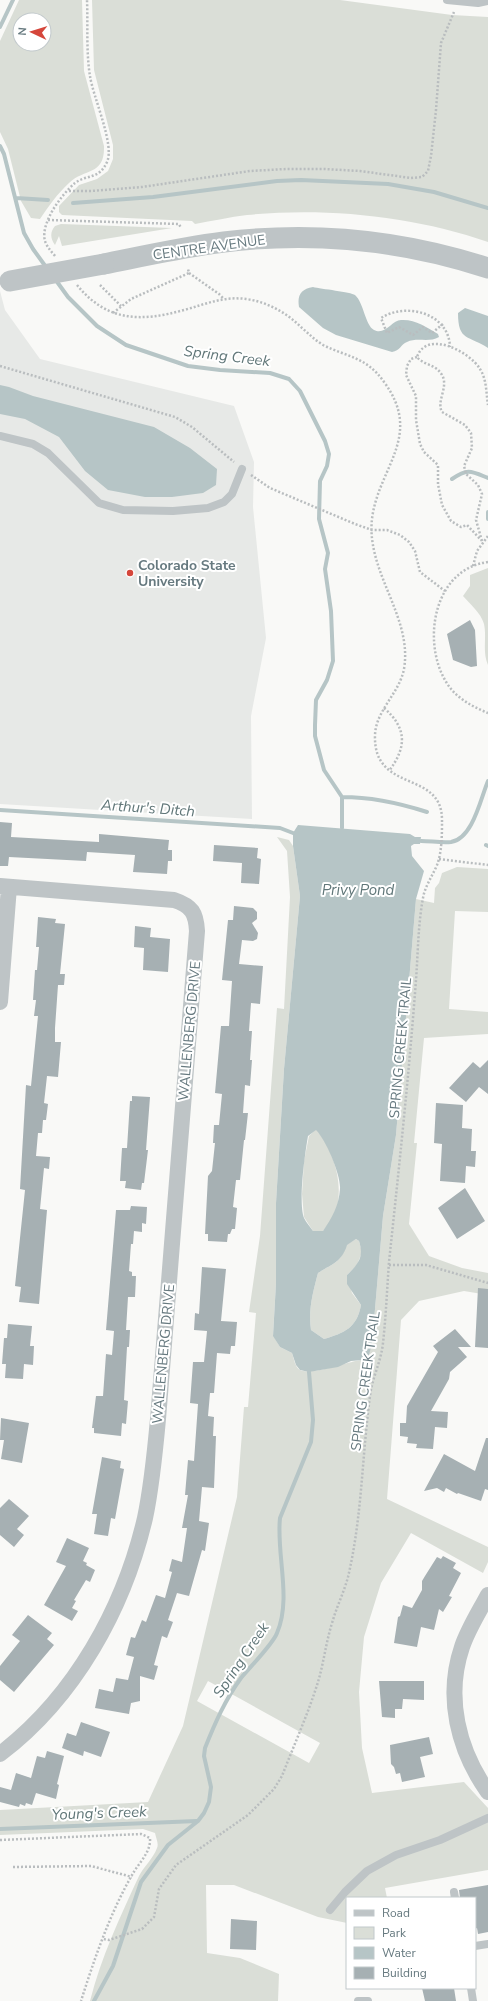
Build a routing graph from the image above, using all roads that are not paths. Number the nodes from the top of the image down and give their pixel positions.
1 (447, 0) edge
2 (488, 1) edge
3 (488, 268) edge
4 (5, 282) edge
5 (0, 436) edge
6 (242, 469) road end
7 (5, 887) edge
8 (0, 1002) edge
9 (488, 1595) edge
10 (0, 1754) edge
11 (488, 1792) edge
12 (488, 1818) edge
13 (330, 1910) dead end
14 (488, 1944) edge
15 (476, 1946) edge
16 (471, 1989) edge
17 (358, 2001) edge
18 (368, 2001) edge
19 (473, 2001) edge

1 - 2 lane
3 - 4 street, CENTRE AVENUE, bridge
5 - 6 lane
7 - 8 street
7 - 10 street, WALLENBERG DRIVE
9 - 11 street
12 - 13 lane
14 - 15 lane
16 - 19 lane
17 - 18 lane

